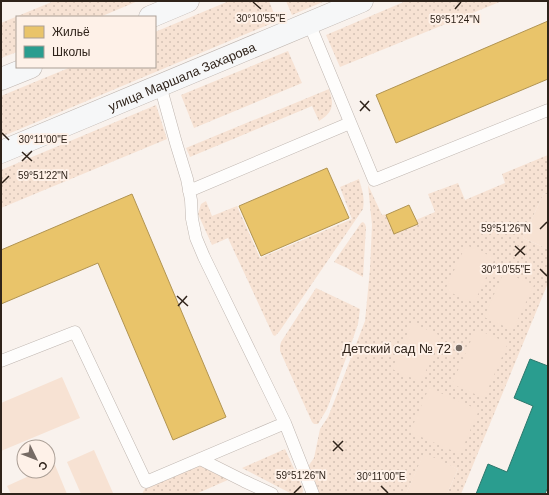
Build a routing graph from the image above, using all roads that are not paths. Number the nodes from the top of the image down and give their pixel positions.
1 (188, 1) edge
2 (362, 1) edge
3 (152, 16) edge
4 (309, 23) junction
5 (29, 68) edge
6 (1, 80) edge
7 (160, 85) junction
8 (548, 110) edge
9 (350, 123) junction
10 (1, 152) edge
11 (189, 191) junction
12 (1, 362) edge
13 (285, 423) junction
14 (200, 459) junction
15 (272, 494) edge
16 (313, 494) edge

1 - 3 street
2 - 4 street, улица Маршала Захарова
4 - 7 street, улица Маршала Захарова
4 - 9 lane
5 - 6 street
7 - 10 street, улица Маршала Захарова
7 - 11 lane
8 - 9 lane
9 - 11 lane
11 - 13 lane
12 - 14 lane
13 - 14 lane
13 - 16 lane
14 - 15 lane

